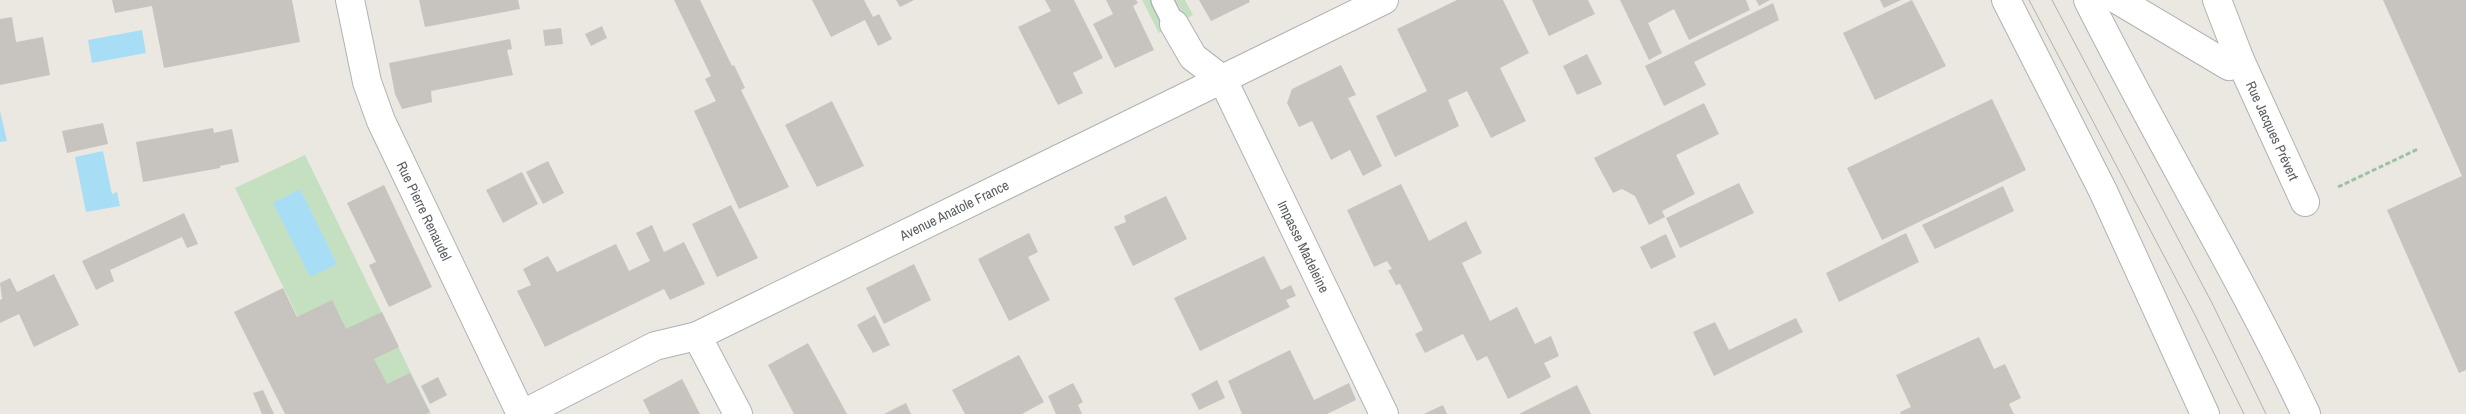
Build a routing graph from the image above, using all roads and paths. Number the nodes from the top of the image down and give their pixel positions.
1 (350, 0) edge
2 (1162, 0) edge
3 (1384, 0) edge
4 (2006, 0) edge
5 (2088, 0) edge
6 (2118, 0) edge
7 (2216, 0) edge
8 (1174, 24) joint
9 (2240, 60) junction
10 (1223, 80) junction
11 (2418, 149) dead end
12 (2305, 202) joint
13 (697, 336) junction
14 (522, 414) edge
15 (738, 414) edge
16 (1384, 414) edge
17 (2205, 414) edge
18 (2306, 414) edge

1 - 14 street, Rue Pierre Renaudel
2 - 8 lane
3 - 10 street, Avenue Anatole France
4 - 17 street
5 - 18 street
6 - 9 street
7 - 9 street, Rue Jacques Prévert
8 - 10 street
9 - 12 street, Rue Jacques Prévert
10 - 13 street, Avenue Anatole France
10 - 16 street, Impasse Madeleine
11 - 12 path
13 - 14 street, Avenue Anatole France
13 - 15 street

